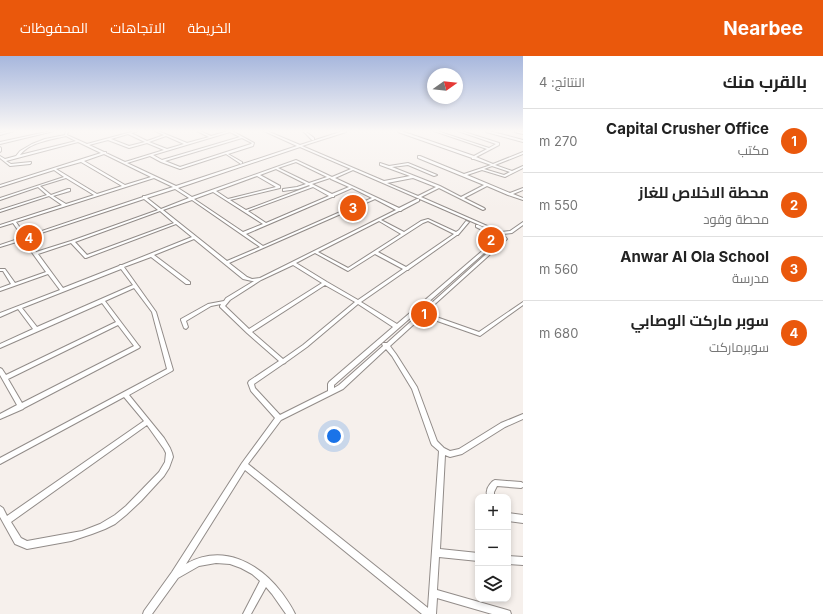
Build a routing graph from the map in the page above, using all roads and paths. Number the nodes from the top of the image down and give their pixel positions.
1 (0, 157) edge
2 (17, 157) edge
3 (93, 157) edge
4 (113, 157) edge
5 (144, 157) edge
6 (154, 157) edge
7 (175, 157) edge
8 (218, 157) edge
9 (232, 157) edge
10 (261, 157) edge
11 (264, 157) edge
12 (322, 157) edge
13 (324, 157) edge
14 (419, 157) dead end
15 (512, 157) edge
16 (473, 158) edge
17 (5, 160) junction
18 (82, 161) junction
19 (162, 161) junction
20 (30, 163) dead end
21 (125, 163) junction
22 (241, 163) junction
23 (381, 164) dead end
24 (492, 164) junction
25 (390, 167) junction
26 (523, 167) edge
27 (277, 168) junction
28 (54, 169) junction
29 (351, 170) junction
30 (483, 170) junction
31 (513, 172) junction
32 (258, 175) junction
33 (435, 175) dead end
34 (465, 176) junction
35 (66, 177) junction
36 (154, 177) junction
37 (331, 177) junction
38 (413, 177) junction
39 (384, 182) junction
40 (308, 184) junction
41 (486, 184) junction
42 (171, 185) junction
43 (0, 186) edge
44 (38, 186) junction
45 (125, 186) junction
46 (313, 186) junction
47 (175, 187) junction
48 (278, 187) junction
49 (352, 187) junction
50 (439, 187) junction
51 (523, 189) edge
52 (69, 190) dead end
53 (284, 190) junction
54 (213, 191) junction
55 (292, 194) junction
56 (509, 194) junction
57 (97, 195) junction
58 (50, 196) junction
59 (333, 196) junction
60 (144, 197) junction
61 (191, 198) junction
62 (375, 198) junction
63 (418, 198) junction
64 (462, 198) junction
65 (0, 199) edge
66 (523, 199) edge
67 (228, 200) junction
68 (64, 205) junction
69 (482, 208) dead end
70 (160, 210) junction
71 (400, 210) junction
72 (0, 211) edge
73 (246, 211) junction
74 (379, 220) junction
75 (14, 222) junction
76 (467, 222) junction
77 (176, 223) junction
78 (523, 223) edge
79 (266, 224) junction
80 (0, 226) edge
81 (501, 233) junction
82 (243, 234) junction
83 (404, 234) junction
84 (457, 234) junction
85 (23, 236) junction
86 (194, 238) junction
87 (72, 242) junction
88 (0, 243) edge
89 (0, 246) edge
90 (262, 247) junction
91 (316, 252) junction
92 (37, 253) junction
93 (376, 253) junction
94 (151, 255) junction
95 (227, 263) junction
96 (293, 263) junction
97 (121, 266) junction
98 (407, 269) junction
99 (0, 270) edge
100 (49, 272) junction
101 (261, 279) junction
102 (188, 283) dead end
103 (325, 283) junction
104 (14, 285) junction
105 (135, 286) junction
106 (0, 290) edge
107 (62, 290) junction
108 (102, 300) junction
109 (224, 302) junction
110 (358, 302) junction
111 (523, 302) edge
112 (20, 307) junction
113 (422, 314) junction
114 (0, 315) edge
115 (119, 323) junction
116 (186, 327) dead end
117 (397, 327) junction
118 (36, 330) junction
119 (249, 332) junction
120 (381, 340) junction
121 (386, 345) junction
122 (0, 346) edge
123 (282, 362) junction
124 (0, 370) edge
125 (5, 378) junction
126 (331, 391) junction
127 (125, 394) junction
128 (21, 407) junction
129 (523, 416) edge
130 (0, 417) edge
131 (279, 418) junction
132 (147, 422) junction
133 (442, 450) junction
134 (0, 461) edge
135 (244, 465) junction
136 (521, 485) dead end
137 (490, 494) edge
138 (0, 510) edge
139 (511, 517) edge
140 (523, 519) edge
141 (6, 521) junction
142 (437, 553) junction
143 (475, 557) edge
144 (511, 560) edge
145 (523, 561) edge
146 (175, 575) junction
147 (265, 580) junction
148 (433, 594) junction
149 (147, 614) edge
150 (247, 614) edge
151 (291, 614) edge
152 (429, 614) edge
153 (432, 614) edge
154 (507, 614) edge

1 - 17 street
2 - 17 street
3 - 18 street
4 - 21 street
5 - 21 street
6 - 19 street
7 - 19 street
8 - 19 street
9 - 22 street
10 - 22 street
11 - 47 street
12 - 29 street
13 - 39 street
14 - 34 street
15 - 24 street
16 - 24 street
17 - 20 street
18 - 28 street
18 - 45 street
21 - 36 street
22 - 42 street
23 - 25 street
24 - 30 street
24 - 31 street
25 - 33 street
25 - 38 street
26 - 31 street
27 - 32 street
27 - 37 street
27 - 40 street
28 - 35 street
28 - 43 street
29 - 37 street
29 - 63 street
30 - 31 street
30 - 34 street
32 - 48 street
32 - 54 street
34 - 41 street
35 - 44 street
35 - 57 street
36 - 42 street
36 - 45 street
37 - 40 street
37 - 49 street
38 - 39 street
38 - 50 street
39 - 63 street
40 - 46 street
40 - 53 street
41 - 56 street
41 - 64 street
42 - 47 street
42 - 85 street
44 - 58 street
44 - 65 street
45 - 57 street
46 - 55 street
46 - 59 street
47 - 60 street
47 - 61 street
48 - 53 street
48 - 67 street
49 - 59 street
49 - 62 street
50 - 63 street
50 - 64 street
51 - 56 street
52 - 58 street
53 - 55 street
54 - 61 street
54 - 67 street
55 - 73 street
56 - 66 street
57 - 68 street
58 - 68 street
58 - 72 street
59 - 79 street
60 - 70 street
60 - 85 street
61 - 70 street
61 - 82 street
62 - 71 street
62 - 90 street
63 - 71 street
63 - 76 street
63 - 81 street
64 - 69 street
67 - 73 street
68 - 75 street
70 - 77 street
70 - 87 street
71 - 74 street
73 - 79 street
74 - 83 street
74 - 91 street
75 - 80 street
75 - 85 street
76 - 84 street
76 - 117 street
77 - 86 street
77 - 87 street
78 - 81 street
79 - 82 street
81 - 113 street
82 - 90 street
83 - 84 street
83 - 93 street
84 - 98 street
85 - 88 street
85 - 89 street
85 - 92 street
86 - 94 street
86 - 95 street
87 - 92 street
90 - 95 street
91 - 93 street
91 - 96 street
92 - 100 street
93 - 98 street
94 - 97 street
94 - 102 street
95 - 101 street
96 - 101 street
96 - 103 street
97 - 105 street
97 - 107 street
98 - 110 street
99 - 104 street
100 - 104 street
100 - 107 street
101 - 109 street
103 - 110 street
103 - 119 street
104 - 106 street
105 - 108 street
105 - 127 street
107 - 112 street
108 - 115 street
108 - 118 street
109 - 116 street
109 - 119 street
110 - 117 street
110 - 123 street
111 - 113 street
112 - 114 street
112 - 118 street
113 - 121 street
115 - 125 street
115 - 128 street
117 - 120 street
118 - 122 street
119 - 123 street
120 - 121 street
120 - 126 street
121 - 126 street
121 - 133 street
123 - 131 street
124 - 125 street
125 - 128 street
126 - 131 street
127 - 132 street
127 - 134 street
128 - 130 street
129 - 133 street
131 - 135 street
132 - 141 street
132 - 141 street
133 - 142 street
135 - 146 street
135 - 152 street
136 - 137 street
138 - 141 street
139 - 140 street
142 - 143 street
142 - 148 street
144 - 145 street
146 - 147 street
146 - 149 street
147 - 150 street
147 - 151 street
148 - 153 street
148 - 154 street

